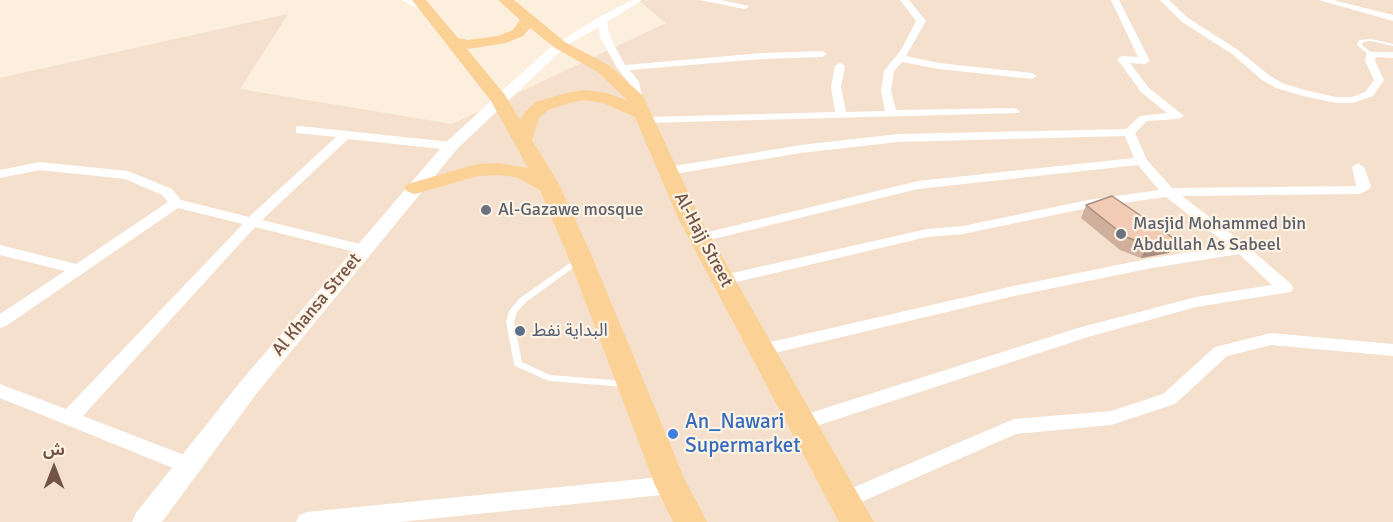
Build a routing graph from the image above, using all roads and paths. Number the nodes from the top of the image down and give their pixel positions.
1 (406, 0) edge
2 (505, 0) edge
3 (638, 0) edge
4 (703, 0) edge
5 (904, 0) edge
6 (1115, 0) edge
7 (1164, 0) edge
8 (1323, 0) edge
9 (623, 2) edge
10 (423, 5) edge
11 (745, 6) dead end
12 (1393, 18) edge
13 (602, 19) junction
14 (528, 20) junction
15 (451, 41) junction
16 (560, 45) junction
17 (1393, 45) edge
18 (822, 54) dead end
19 (1371, 54) junction
20 (1393, 55) edge
21 (899, 58) junction
22 (840, 66) dead end
23 (622, 68) junction
24 (1032, 76) dead end
25 (499, 99) junction
26 (642, 111) junction
27 (1014, 111) dead end
28 (841, 114) junction
29 (891, 114) junction
30 (300, 130) dead end
31 (1129, 132) junction
32 (344, 136) junction
33 (524, 139) junction
34 (451, 146) junction
35 (1141, 161) junction
36 (1358, 167) dead end
37 (668, 171) junction
38 (0, 174) edge
39 (549, 186) junction
40 (415, 188) junction
41 (1170, 192) junction
42 (176, 203) junction
43 (252, 221) junction
44 (701, 238) junction
45 (363, 249) junction
46 (1242, 249) junction
47 (0, 250) edge
48 (581, 259) junction
49 (78, 269) junction
50 (724, 280) junction
51 (0, 322) edge
52 (762, 350) junction
53 (1393, 350) edge
54 (632, 384) junction
55 (0, 391) edge
56 (70, 417) junction
57 (801, 423) junction
58 (190, 466) junction
59 (671, 485) junction
60 (845, 500) junction
61 (146, 522) edge
62 (307, 522) edge
63 (690, 522) edge
64 (857, 522) edge

1 - 10 street
2 - 14 main road, Al-Hajj Street
3 - 9 street
4 - 11 street
5 - 21 street
6 - 31 street
7 - 19 street
8 - 12 street
9 - 13 street
10 - 15 main road
13 - 16 street
13 - 23 street
14 - 15 main road
14 - 16 main road, Al-Hajj Street
15 - 25 main road
16 - 25 street, Al Khansa Street
16 - 26 main road, Al-Hajj Street
17 - 19 lane
18 - 23 street
19 - 20 street
21 - 24 street
21 - 29 street
22 - 28 street
23 - 26 street
25 - 33 main road
25 - 34 street, Al Khansa Street
26 - 28 street
26 - 33 main road
26 - 37 main road, Al-Hajj Street
27 - 29 street
28 - 29 street
30 - 32 street
31 - 35 street
31 - 37 street
32 - 34 street
32 - 43 street
33 - 39 main road
34 - 40 street, Al Khansa Street
35 - 41 street
35 - 44 street
36 - 41 street
37 - 44 main road, Al-Hajj Street
38 - 42 street
39 - 40 main road
39 - 48 main road
40 - 45 street, Al Khansa Street
41 - 46 street
41 - 50 street
42 - 43 street
42 - 49 street
43 - 45 street
43 - 56 street
44 - 50 main road, Al-Hajj Street
45 - 58 street, Al Khansa Street
46 - 52 street
46 - 57 street
47 - 49 street
48 - 54 main road
48 - 54 lane
49 - 51 street
50 - 52 main road, Al-Hajj Street
52 - 57 main road, Al-Hajj Street
53 - 60 street
54 - 59 main road
55 - 56 street
56 - 58 street
57 - 60 main road, Al-Hajj Street
58 - 61 street, Al Khansa Street
59 - 62 street
59 - 63 main road
60 - 64 main road, Al-Hajj Street

